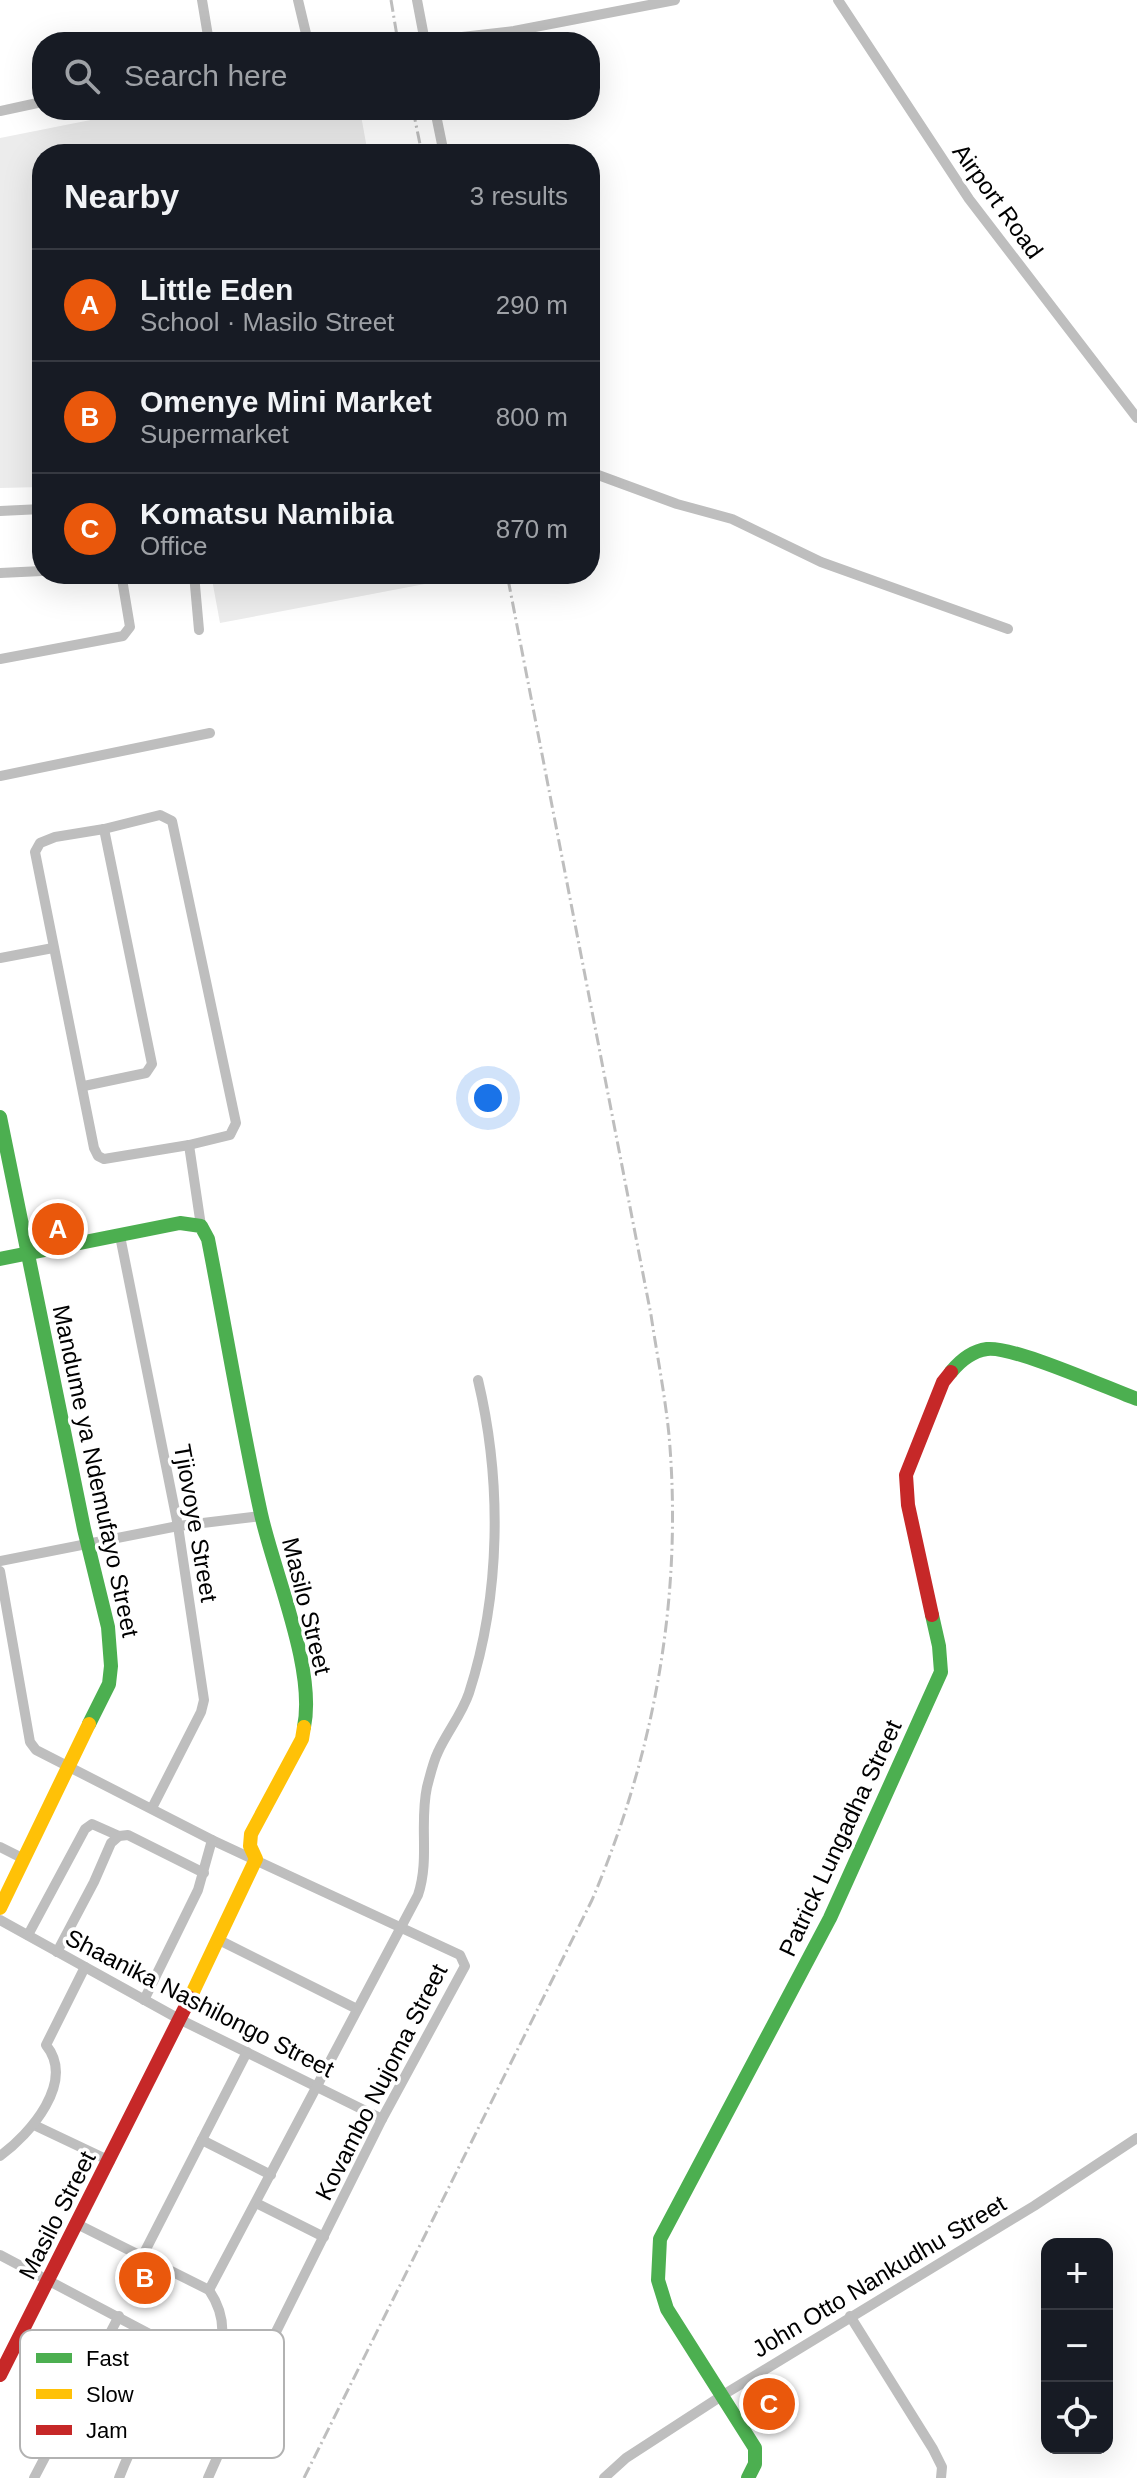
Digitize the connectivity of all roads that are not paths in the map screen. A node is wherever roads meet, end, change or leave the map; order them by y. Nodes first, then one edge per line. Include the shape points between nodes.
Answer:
1 (202, 0) edge
2 (298, 0) edge
3 (417, 0) edge
4 (675, 0) edge
5 (838, 0) edge
6 (207, 32) edge
7 (306, 32) edge
8 (422, 32) edge
9 (506, 32) edge
10 (32, 103) edge
11 (1, 107) edge
12 (437, 120) edge
13 (442, 144) edge
14 (1137, 418) edge
15 (600, 476) edge
16 (32, 509) edge
17 (0, 511) edge
18 (32, 571) edge
19 (0, 573) edge
20 (123, 584) edge
21 (195, 584) edge
22 (1008, 629) dead end
23 (199, 630) dead end
24 (0, 659) edge
25 (210, 733) dead end
26 (0, 776) edge
27 (104, 829) junction
28 (53, 948) junction
29 (0, 958) edge
30 (84, 1086) junction
31 (0, 1117) edge
32 (189, 1145) junction
33 (201, 1226) junction
34 (120, 1236) junction
35 (28, 1253) junction
36 (0, 1259) edge
37 (478, 1380) dead end
38 (1137, 1399) edge
39 (261, 1516) junction
40 (178, 1526) junction
41 (87, 1544) junction
42 (0, 1561) edge
43 (0, 1571) edge
44 (68, 1766) junction
45 (152, 1808) junction
46 (119, 1836) junction
47 (212, 1840) junction
48 (0, 1847) edge
49 (24, 1859) junction
50 (256, 1859) junction
51 (204, 1873) junction
52 (0, 1908) edge
53 (0, 1920) edge
54 (399, 1929) junction
55 (28, 1935) junction
56 (219, 1940) junction
57 (57, 1952) junction
58 (85, 1967) junction
59 (144, 2000) junction
60 (357, 2009) junction
61 (179, 2019) junction
62 (247, 2052) junction
63 (316, 2086) junction
64 (382, 2119) junction
65 (34, 2125) junction
66 (1137, 2138) edge
67 (202, 2140) junction
68 (0, 2156) edge
69 (110, 2161) junction
70 (271, 2175) junction
71 (256, 2203) junction
72 (77, 2224) junction
73 (324, 2237) junction
74 (0, 2255) edge
75 (143, 2255) junction
76 (49, 2280) junction
77 (209, 2290) junction
78 (119, 2316) junction
79 (850, 2316) junction
80 (23, 2330) edge
81 (112, 2330) edge
82 (145, 2330) edge
83 (223, 2330) edge
84 (277, 2330) edge
85 (20, 2336) edge
86 (1, 2373) edge
87 (723, 2395) junction
88 (44, 2458) edge
89 (127, 2458) edge
90 (217, 2458) edge
91 (34, 2478) edge
92 (119, 2478) edge
93 (208, 2478) edge
94 (604, 2478) edge
95 (748, 2478) edge
96 (941, 2478) edge

1 - 6 street
2 - 7 street
3 - 8 street
4 - 9 street
5 - 14 street, Airport Road via 969,199
10 - 11 street
12 - 13 street
15 - 22 street via 732,519 821,562
16 - 17 street
18 - 19 street
20 - 24 street via 130,627 123,636
21 - 23 street
25 - 26 street
27 - 28 street via 55,837 40,843 35,852
27 - 30 street via 152,1064 146,1073
27 - 32 street via 160,815 172,821 236,1123 230,1135
28 - 29 street
28 - 30 street
30 - 32 street via 98,1156
31 - 35 street, Mandume ya Ndemufayo Street
32 - 33 street
33 - 34 street via 180,1223
33 - 39 street, Masilo Street via 208,1239
34 - 35 street
34 - 40 street, Tjiovoye Street
35 - 36 street
35 - 41 street, Mandume ya Ndemufayo Street
37 - 54 street via 495,1526 491,1585 468,1698 436,1754 427,1787 424,1877
38 - 87 street, Patrick Lungadha Street via 1012,1352 987,1349 961,1359 943,1382 906,1475 941,1672 830,1918 660,2239 658,2280 667,2309
39 - 40 street
39 - 50 street, Masilo Street via 305,1677 307,1714 302,1739 251,1834
40 - 41 street
40 - 45 street, Tjiovoye Street via 204,1700
41 - 42 street
41 - 44 street, Mandume ya Ndemufayo Street via 112,1666 109,1684
43 - 44 street, Kovambo Nujoma Street via 30,1742
44 - 45 street, Kovambo Nujoma Street
44 - 49 street, Mandume ya Ndemufayo Street
45 - 47 street, Kovambo Nujoma Street
46 - 51 street via 128,1835
46 - 55 street via 92,1824 85,1829
46 - 57 street
47 - 50 street, Kovambo Nujoma Street
47 - 51 street
48 - 49 street
49 - 52 street, Mandume ya Ndemufayo Street
50 - 54 street, Kovambo Nujoma Street
50 - 56 street, Masilo Street
51 - 59 street
53 - 55 street, Shaanika Nashilongo Street
54 - 60 street
54 - 64 street, Kovambo Nujoma Street via 460,1955 465,1966
55 - 57 street, Shaanika Nashilongo Street
56 - 60 street
56 - 61 street, Masilo Street
57 - 58 street, Shaanika Nashilongo Street
58 - 59 street, Shaanika Nashilongo Street
58 - 65 street via 46,2045 57,2069
59 - 61 street, Shaanika Nashilongo Street
60 - 63 street
61 - 62 street, Shaanika Nashilongo Street
61 - 69 street, Masilo Street
62 - 63 street, Shaanika Nashilongo Street
62 - 67 street
63 - 64 street, Shaanika Nashilongo Street
63 - 70 street
64 - 73 street, Kovambo Nujoma Street
65 - 68 street
65 - 69 street
66 - 79 street, John Otto Nankudhu Street
67 - 70 street
67 - 75 street
69 - 72 street, Masilo Street
70 - 71 street
71 - 73 street
71 - 77 street
72 - 75 street
72 - 76 street, Masilo Street
73 - 84 street, Kovambo Nujoma Street
74 - 76 street
75 - 77 street
76 - 78 street
76 - 80 street, Masilo Street
77 - 83 street via 219,2304
78 - 81 street
78 - 82 street
79 - 87 street, John Otto Nankudhu Street
79 - 96 street via 933,2449
85 - 86 street, Masilo Street
87 - 94 street, John Otto Nankudhu Street
87 - 95 street, Patrick Lungadha Street via 755,2448 755,2470
88 - 91 street
89 - 92 street
90 - 93 street

